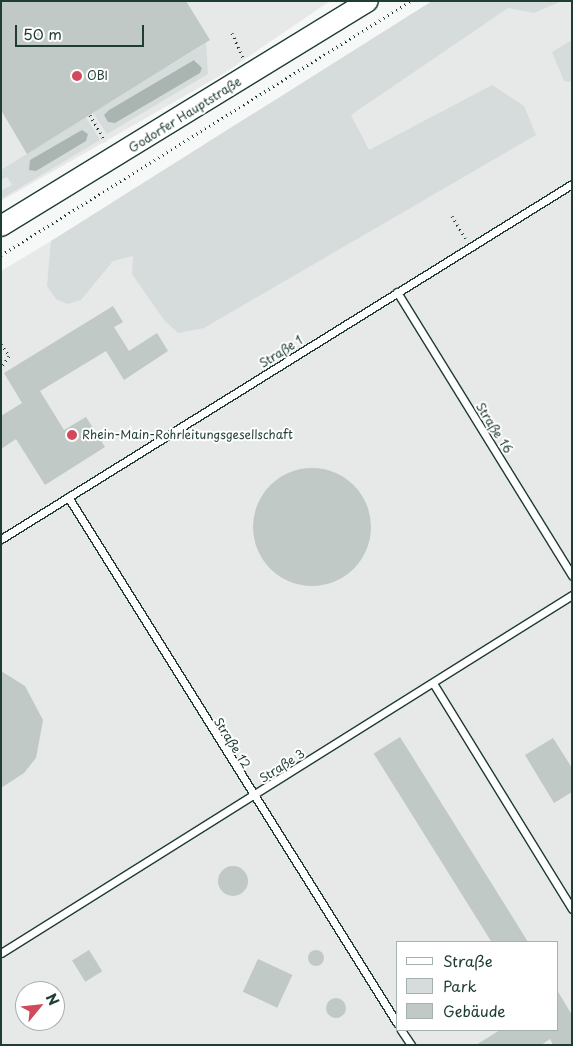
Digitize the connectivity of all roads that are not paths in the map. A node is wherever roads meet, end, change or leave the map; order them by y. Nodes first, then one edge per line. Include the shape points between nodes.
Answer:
1 (368, 1) edge
2 (572, 184) edge
3 (1, 226) edge
4 (397, 292) junction
5 (68, 497) junction
6 (1, 539) edge
7 (572, 574) edge
8 (572, 595) edge
9 (433, 683) junction
10 (253, 798) junction
11 (572, 908) edge
12 (1, 953) edge
13 (396, 1021) edge
14 (402, 1031) edge
15 (411, 1045) edge

1 - 3 main road, Godorfer Hauptstraße
2 - 4 lane, Straße 1
4 - 5 lane, Straße 1
4 - 7 lane, Straße 16
5 - 6 lane, Straße 1
5 - 10 lane, Straße 12
8 - 9 lane, Straße 3
9 - 10 lane, Straße 3
9 - 11 lane
10 - 12 lane, Straße 3
10 - 13 lane, Straße 12
14 - 15 lane

